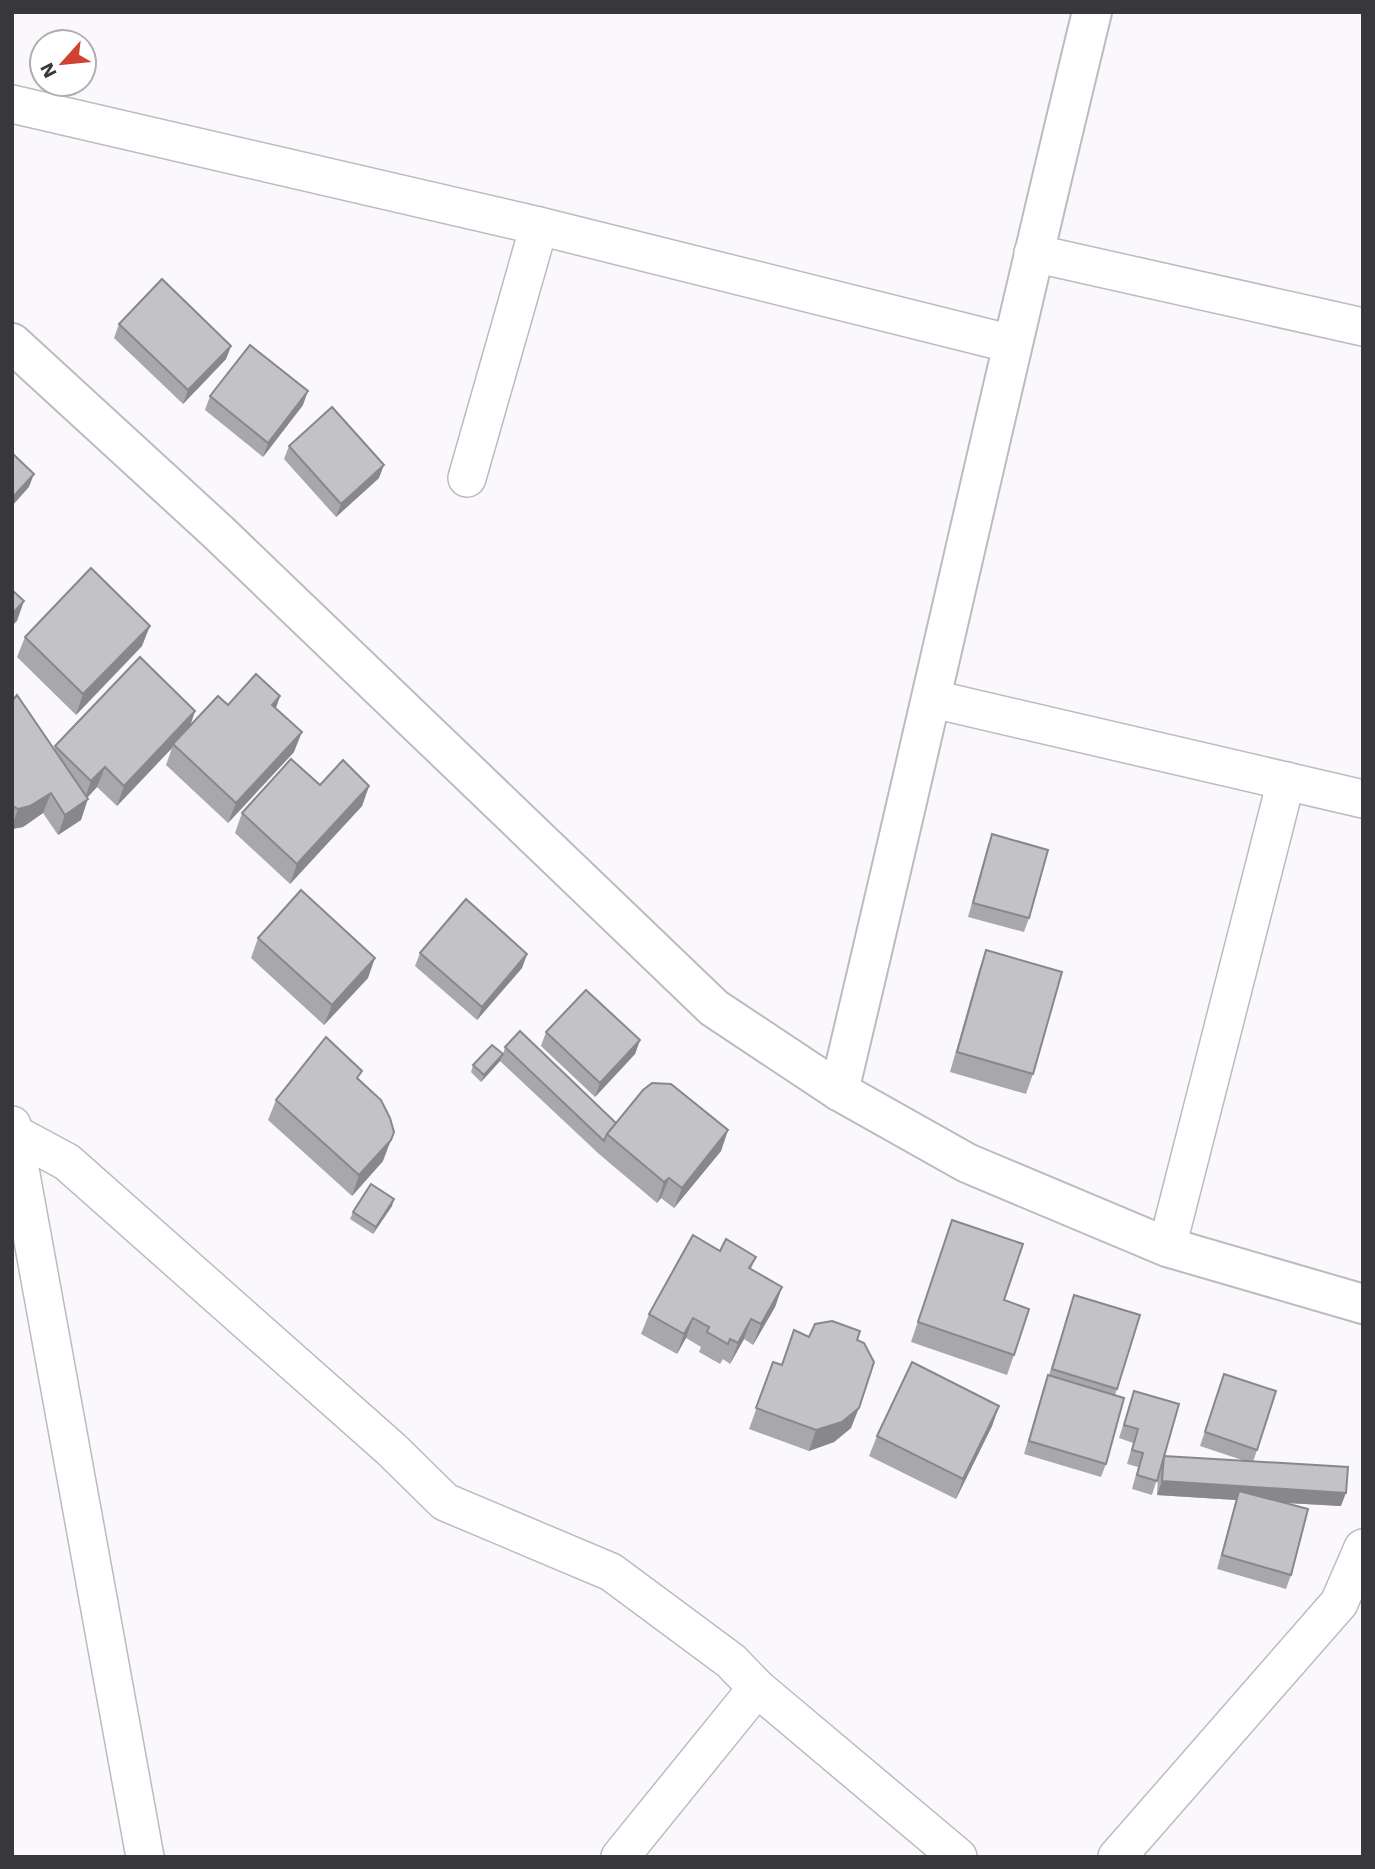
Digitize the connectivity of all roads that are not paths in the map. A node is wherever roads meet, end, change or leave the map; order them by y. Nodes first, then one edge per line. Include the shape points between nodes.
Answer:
1 (1092, 12) edge
2 (12, 104) edge
3 (539, 226) junction
4 (1033, 253) junction
5 (1363, 327) edge
6 (12, 343) edge
7 (1012, 344) junction
8 (467, 478) dead end
9 (933, 699) junction
10 (1286, 781) junction
11 (1363, 799) edge
12 (839, 1091) junction
13 (14, 1129) edge
14 (1167, 1247) junction
15 (1363, 1304) edge
16 (1363, 1548) edge
17 (757, 1688) junction
18 (145, 1857) edge
19 (620, 1857) edge
20 (958, 1857) edge
21 (1117, 1857) edge

1 - 4 street
2 - 3 street
3 - 7 street
3 - 8 street
4 - 5 street
4 - 7 street
6 - 12 street via 218,532 714,1008
7 - 9 street
9 - 10 street
9 - 12 street
10 - 11 street
10 - 14 street
12 - 14 street via 967,1163
13 - 17 street via 67,1162 445,1502 611,1572 731,1661
13 - 18 street
14 - 15 street
16 - 21 street via 1339,1603
17 - 19 street
17 - 20 street

